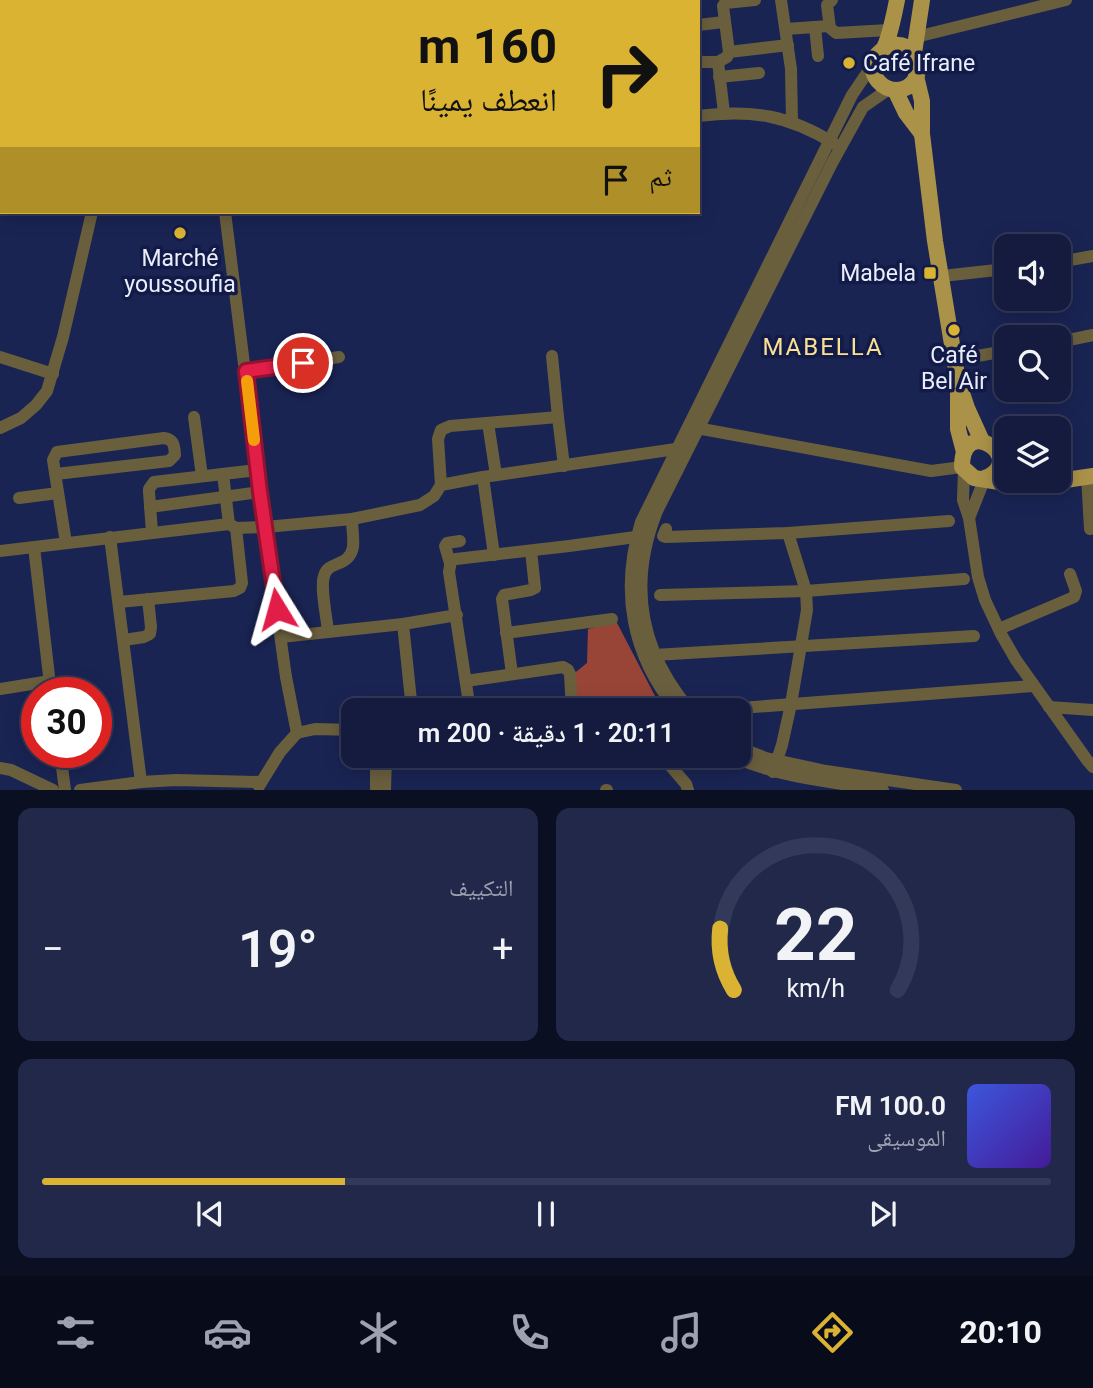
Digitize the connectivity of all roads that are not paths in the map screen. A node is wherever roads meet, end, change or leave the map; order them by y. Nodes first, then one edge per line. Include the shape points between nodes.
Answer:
1 (755, 0) edge
2 (781, 0) edge
3 (832, 0) edge
4 (897, 0) edge
5 (922, 0) edge
6 (1066, 0) edge
7 (724, 22) junction
8 (700, 25) edge
9 (829, 26) junction
10 (815, 27) junction
11 (786, 29) junction
12 (889, 30) junction
13 (788, 44) junction
14 (915, 45) junction
15 (884, 48) junction
16 (729, 52) junction
17 (818, 56) dead end
18 (700, 61) edge
19 (718, 62) junction
20 (873, 64) junction
21 (759, 73) dead end
22 (916, 76) junction
23 (719, 77) junction
24 (892, 89) junction
25 (724, 113) junction
26 (700, 116) edge
27 (792, 122) junction
28 (922, 134) junction
29 (835, 144) junction
30 (92, 214) edge
31 (225, 214) edge
32 (1093, 256) edge
33 (1071, 260) edge
34 (994, 270) edge
35 (942, 276) junction
36 (1093, 335) edge
37 (1071, 340) edge
38 (994, 353) edge
39 (552, 356) dead end
40 (0, 357) edge
41 (340, 358) dead end
42 (954, 360) junction
43 (246, 371) junction
44 (53, 374) junction
45 (958, 381) junction
46 (194, 417) dead end
47 (558, 417) junction
48 (488, 423) junction
49 (0, 428) edge
50 (693, 428) junction
51 (982, 441) junction
52 (994, 447) edge
53 (676, 449) junction
54 (963, 462) junction
55 (564, 466) junction
56 (257, 470) junction
57 (994, 472) edge
58 (56, 474) junction
59 (223, 474) junction
60 (202, 476) junction
61 (489, 476) junction
62 (1087, 476) edge
63 (985, 478) junction
64 (994, 480) edge
65 (441, 485) junction
66 (260, 492) junction
67 (58, 493) junction
68 (226, 497) junction
69 (19, 498) dead end
70 (150, 507) junction
71 (969, 518) junction
72 (352, 519) junction
73 (949, 521) dead end
74 (232, 526) junction
75 (266, 527) junction
76 (666, 529) dead end
77 (1090, 529) dead end
78 (152, 532) junction
79 (788, 533) junction
80 (642, 536) junction
81 (110, 537) junction
82 (460, 541) dead end
83 (66, 543) junction
84 (34, 547) junction
85 (0, 551) edge
86 (531, 551) junction
87 (494, 555) junction
88 (450, 563) junction
89 (1070, 573) dead end
90 (964, 579) dead end
91 (806, 591) junction
92 (660, 595) dead end
93 (148, 599) junction
94 (119, 602) junction
95 (457, 615) junction
96 (612, 619) dead end
97 (403, 624) junction
98 (999, 629) junction
99 (328, 632) junction
100 (506, 633) junction
101 (974, 636) dead end
102 (281, 637) junction
103 (124, 640) junction
104 (801, 645) junction
105 (654, 654) junction
106 (512, 674) junction
107 (49, 677) edge
108 (466, 681) junction
109 (1033, 686) junction
110 (21, 688) edge
111 (0, 689) edge
112 (411, 698) edge
113 (468, 698) edge
114 (571, 698) edge
115 (667, 698) edge
116 (681, 698) edge
117 (791, 704) junction
118 (751, 707) edge
119 (1049, 707) junction
120 (1093, 710) edge
121 (341, 730) edge
122 (297, 733) junction
123 (751, 752) edge
124 (751, 760) edge
125 (1090, 763) edge
126 (775, 766) junction
127 (0, 768) edge
128 (62, 768) edge
129 (376, 768) edge
130 (386, 768) edge
131 (672, 768) edge
132 (16, 773) junction
133 (1093, 775) edge
134 (825, 780) edge
135 (141, 782) junction
136 (216, 785) edge
137 (259, 786) edge
138 (924, 787) edge
139 (17, 789) edge
140 (53, 789) edge
141 (65, 789) edge
142 (80, 789) edge
143 (376, 789) edge
144 (385, 789) edge
145 (688, 789) edge
146 (883, 789) edge
147 (956, 789) edge

1 - 7 street via 725,2
2 - 11 street
3 - 9 street via 827,5
4 - 12 main road
5 - 14 main road
6 - 14 street
7 - 8 street
7 - 16 street
9 - 10 street
9 - 12 street via 839,34
10 - 11 street
10 - 17 street
11 - 13 street
12 - 15 main road
13 - 16 street
13 - 27 street
14 - 15 main road
14 - 22 main road
15 - 20 main road
16 - 19 street
18 - 19 street
19 - 23 street
20 - 24 main road via 878,82
20 - 29 street via 852,95
21 - 23 street
22 - 24 main road via 908,86
22 - 28 main road
23 - 25 street
24 - 28 main road
24 - 29 street via 863,107
25 - 26 street
25 - 27 street
27 - 29 street
28 - 35 main road
29 - 50 street
30 - 44 street
31 - 43 street
32 - 33 street
34 - 35 street
35 - 42 main road
36 - 37 street
38 - 42 street
39 - 47 street
40 - 44 street
41 - 43 street
42 - 45 main road
43 - 56 street
44 - 49 street via 36,405
45 - 51 main road
45 - 54 main road via 957,422
46 - 60 street
47 - 48 street
47 - 55 street
48 - 61 street
48 - 65 street via 441,430
50 - 53 street
50 - 54 street via 931,471
50 - 80 street
51 - 52 main road
51 - 54 main road via 971,444
53 - 55 street
53 - 80 street via 646,507
54 - 63 main road via 974,478
54 - 71 street via 963,500
55 - 61 street
56 - 59 street
56 - 66 street
57 - 63 main road
58 - 58 street via 169,461 174,455 173,443 164,438 61,450 54,457
58 - 67 street
59 - 60 street
59 - 68 street
60 - 70 street via 154,482 149,489
61 - 65 street
61 - 87 street
62 - 77 street
63 - 64 main road
63 - 71 street
65 - 72 street via 420,505
66 - 68 street
66 - 75 street
67 - 69 street
67 - 83 street
68 - 70 street
68 - 74 street
70 - 78 street
71 - 98 street via 981,586
72 - 75 street
72 - 99 street via 349,556 331,566 323,579
73 - 79 street
74 - 75 street
74 - 78 street
74 - 93 street via 240,588
75 - 102 street
76 - 79 street via 666,537
78 - 81 street
79 - 91 street
80 - 86 street
80 - 105 street via 641,587
80 - 115 street via 631,562 632,616 649,670
81 - 83 street
81 - 94 street
82 - 88 street via 445,546
83 - 84 street
84 - 85 street
84 - 107 street
86 - 87 street
86 - 100 street via 535,587 502,597
87 - 88 street
88 - 95 street
89 - 98 street via 1074,597
90 - 91 street
91 - 92 street
91 - 104 street
93 - 94 street
93 - 103 street via 150,634
94 - 103 street
95 - 97 street
95 - 108 street
96 - 100 street
97 - 99 street
97 - 112 street
98 - 109 street
99 - 102 street
100 - 106 street
101 - 104 street
102 - 122 street
103 - 135 street
104 - 105 street
104 - 117 street
105 - 116 street
106 - 108 street
106 - 114 street via 563,667 568,670
108 - 113 street
109 - 117 street
109 - 119 street
110 - 111 street
117 - 118 street
117 - 126 street
119 - 120 street
119 - 125 street
121 - 122 street
122 - 137 street
123 - 126 street
124 - 126 street
125 - 133 street
126 - 134 street
127 - 132 street
128 - 141 street
129 - 143 street
130 - 144 street
131 - 145 street
132 - 139 street
132 - 140 street
134 - 138 street
134 - 146 street
135 - 136 street
135 - 142 street
136 - 137 street
138 - 147 street

